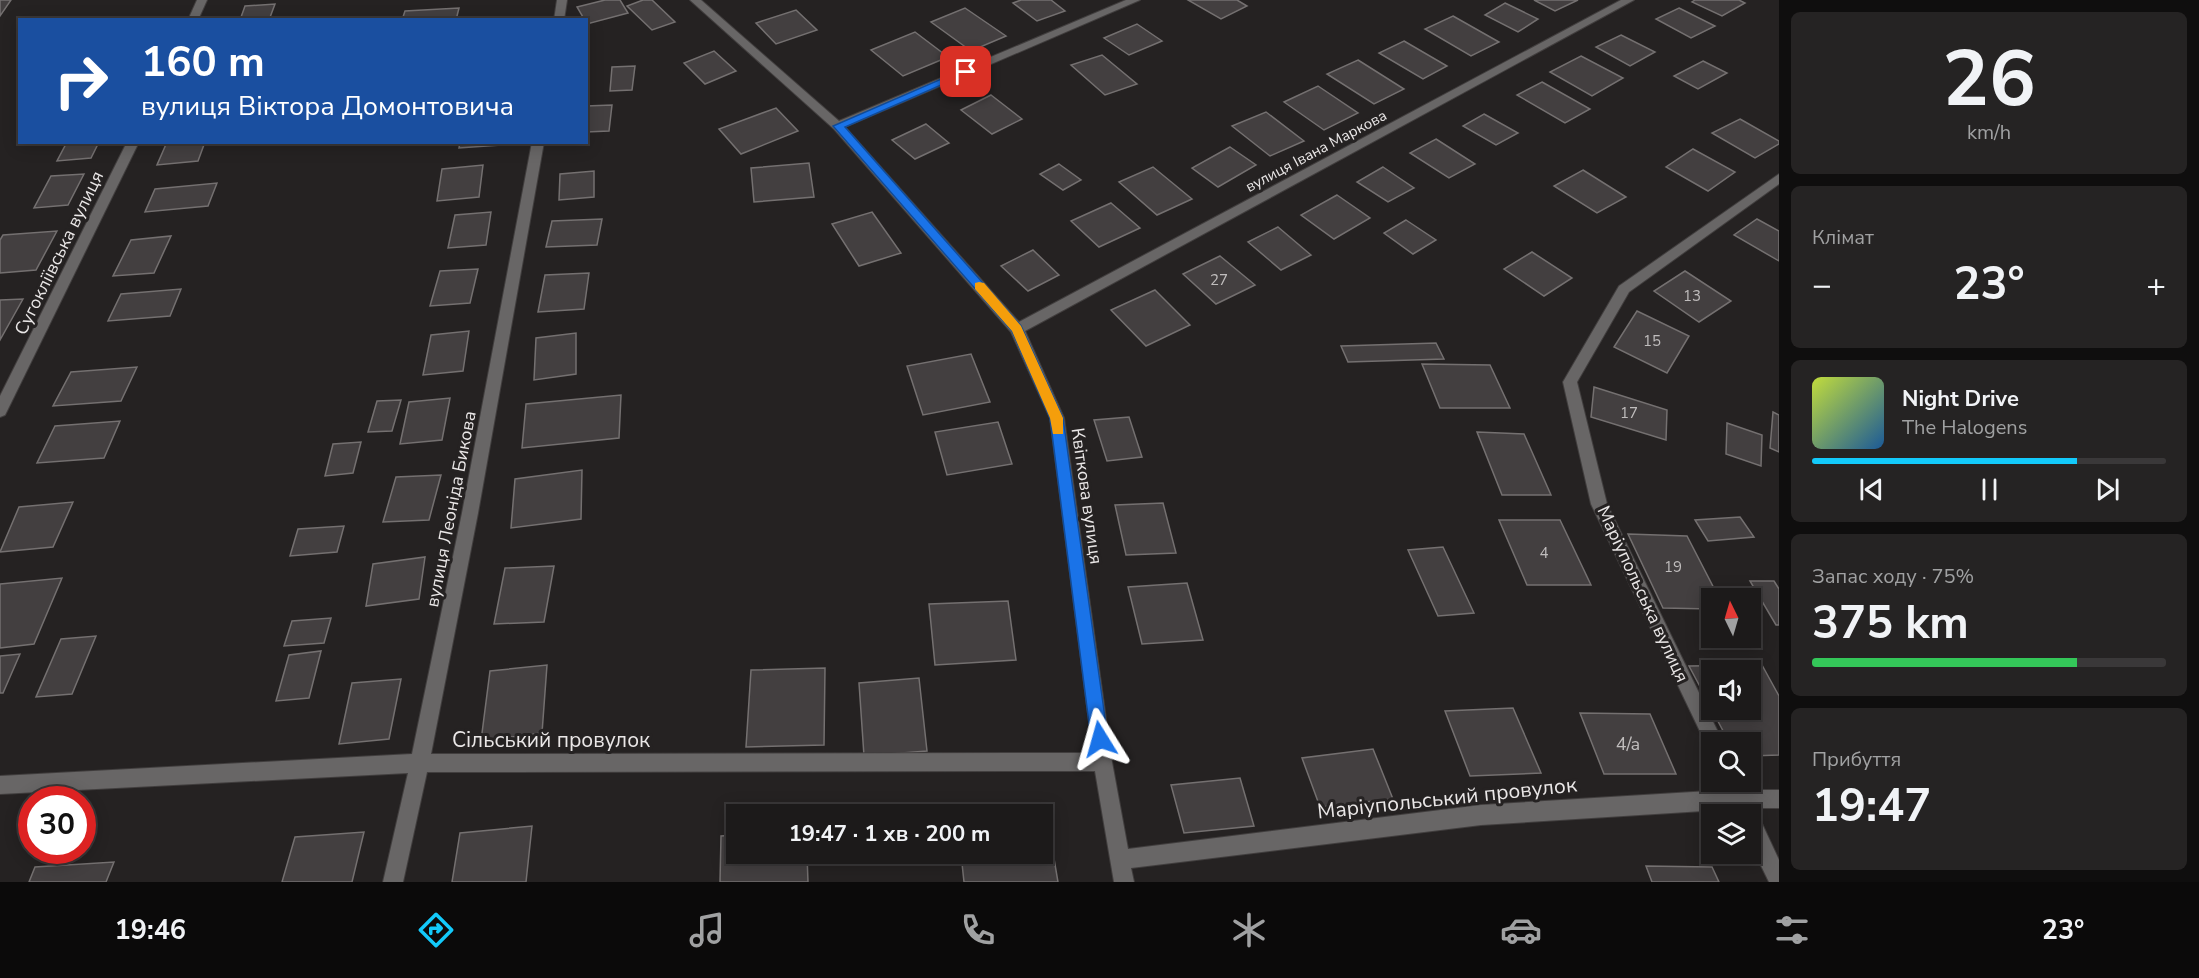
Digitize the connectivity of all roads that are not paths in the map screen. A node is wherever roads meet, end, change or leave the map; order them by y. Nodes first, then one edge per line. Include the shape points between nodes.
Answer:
1 (202, 0) edge
2 (562, 0) edge
3 (695, 0) edge
4 (1135, 0) edge
5 (1629, 0) edge
6 (194, 18) edge
7 (559, 18) edge
8 (838, 126) junction
9 (132, 144) edge
10 (538, 144) edge
11 (1779, 178) edge
12 (1017, 329) junction
13 (0, 411) edge
14 (1709, 732) edge
15 (1102, 762) junction
16 (420, 763) junction
17 (0, 785) edge
18 (1740, 798) edge
19 (1779, 799) edge
20 (1761, 844) edge
21 (1121, 860) junction
22 (393, 882) edge
23 (1124, 882) edge
24 (1779, 882) edge

1 - 6 street
2 - 7 street
3 - 8 street, Квіткова вулиця
4 - 8 street
5 - 12 street, вулиця Івана Маркова
8 - 12 street, Квіткова вулиця
9 - 13 street, Сугокліївська вулиця
10 - 16 street, вулиця Леоніда Бикова via 487,436
11 - 14 street, Маріупольська вулиця via 1624,289 1570,382 1599,504
12 - 15 street, Квіткова вулиця via 1056,418
15 - 16 street, Сільський провулок
15 - 21 street, Квіткова вулиця
16 - 17 street, Сільський провулок
16 - 22 street, вулиця Леоніда Бикова
18 - 19 street, Маріупольський провулок
18 - 21 street, Маріупольський провулок via 1481,815
20 - 24 street
21 - 23 street, Квіткова вулиця

